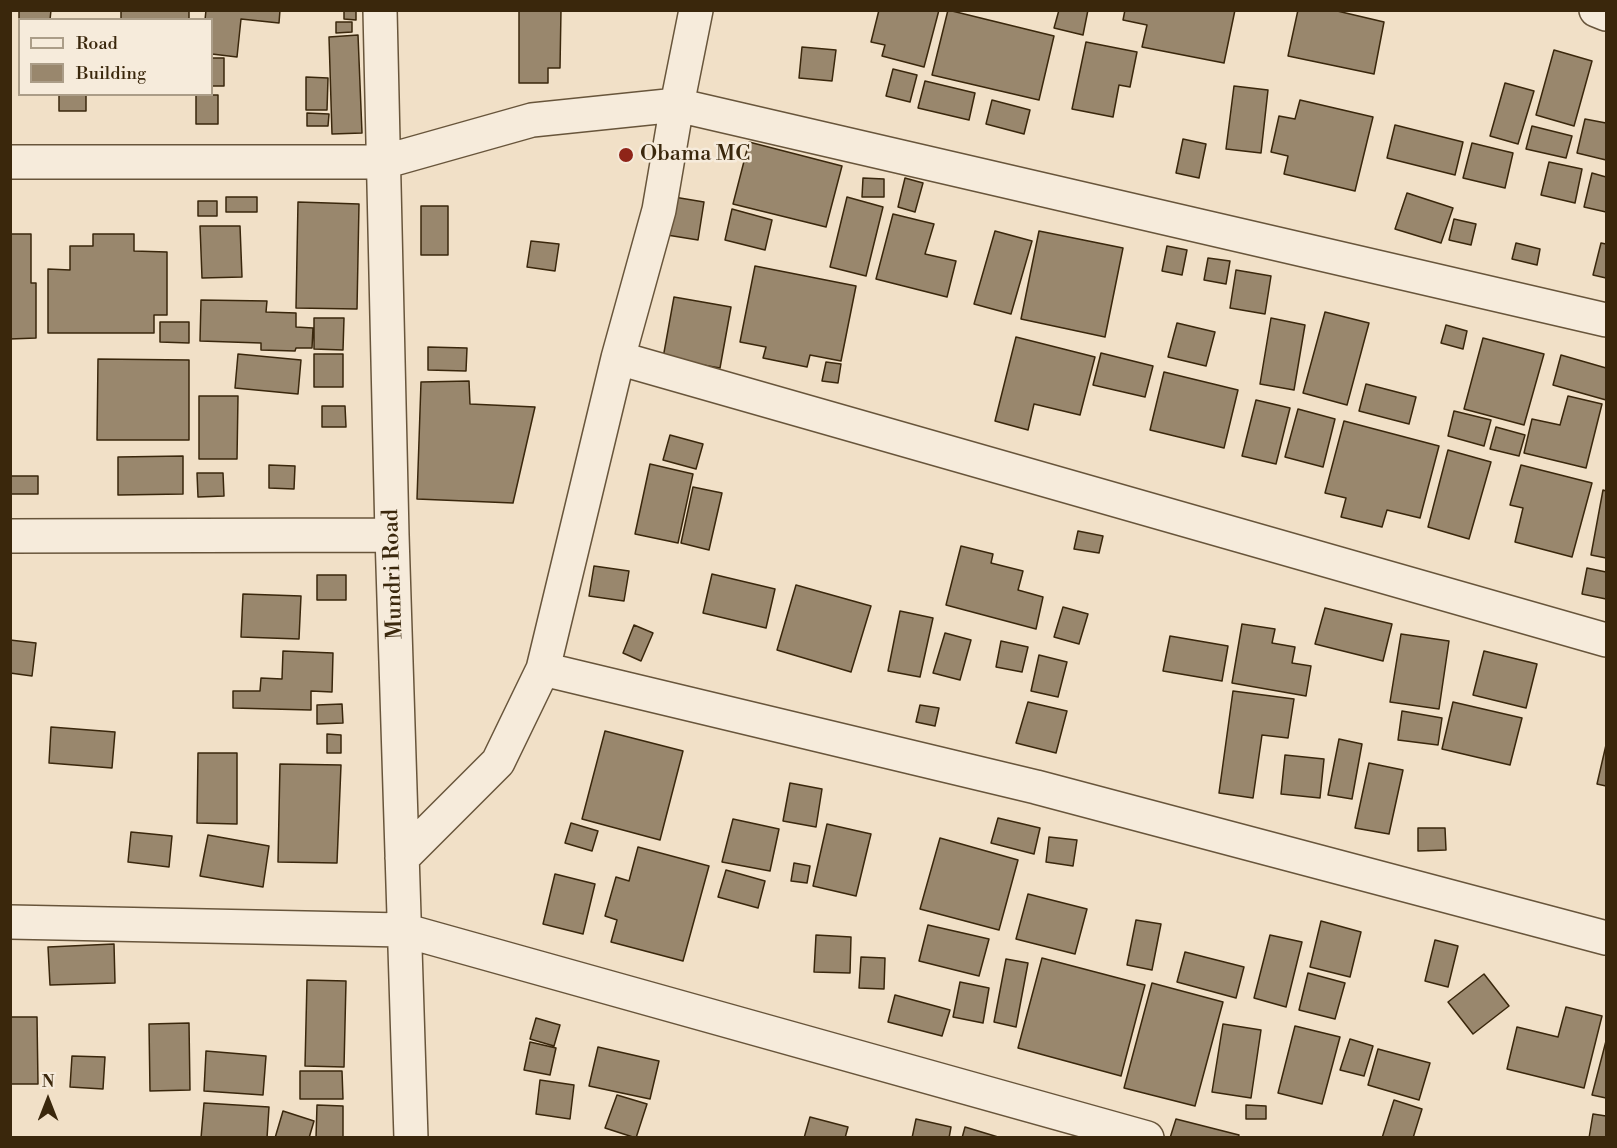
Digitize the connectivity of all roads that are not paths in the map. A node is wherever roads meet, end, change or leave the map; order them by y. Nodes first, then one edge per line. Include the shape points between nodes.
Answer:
1 (380, 10) edge
2 (696, 10) edge
3 (1596, 10) edge
4 (1606, 14) edge
5 (677, 105) junction
6 (10, 162) edge
7 (383, 162) junction
8 (1606, 320) edge
9 (618, 358) junction
10 (392, 535) junction
11 (10, 536) edge
12 (1606, 640) edge
13 (543, 669) junction
14 (402, 858) junction
15 (10, 922) edge
16 (403, 930) junction
17 (1606, 938) edge
18 (411, 1137) edge
19 (1147, 1137) edge

1 - 7 street, Mundri Road
2 - 5 street
3 - 4 street
5 - 7 street via 532,120
5 - 8 street
5 - 9 street via 659,210
6 - 7 street
7 - 10 street, Mundri Road
9 - 12 street
9 - 13 street
10 - 11 street
10 - 14 street, Mundri Road
13 - 14 street via 498,762
13 - 17 street via 1036,787
14 - 16 street, Mundri Road
15 - 16 street
16 - 18 street, Mundri Road
16 - 19 street

